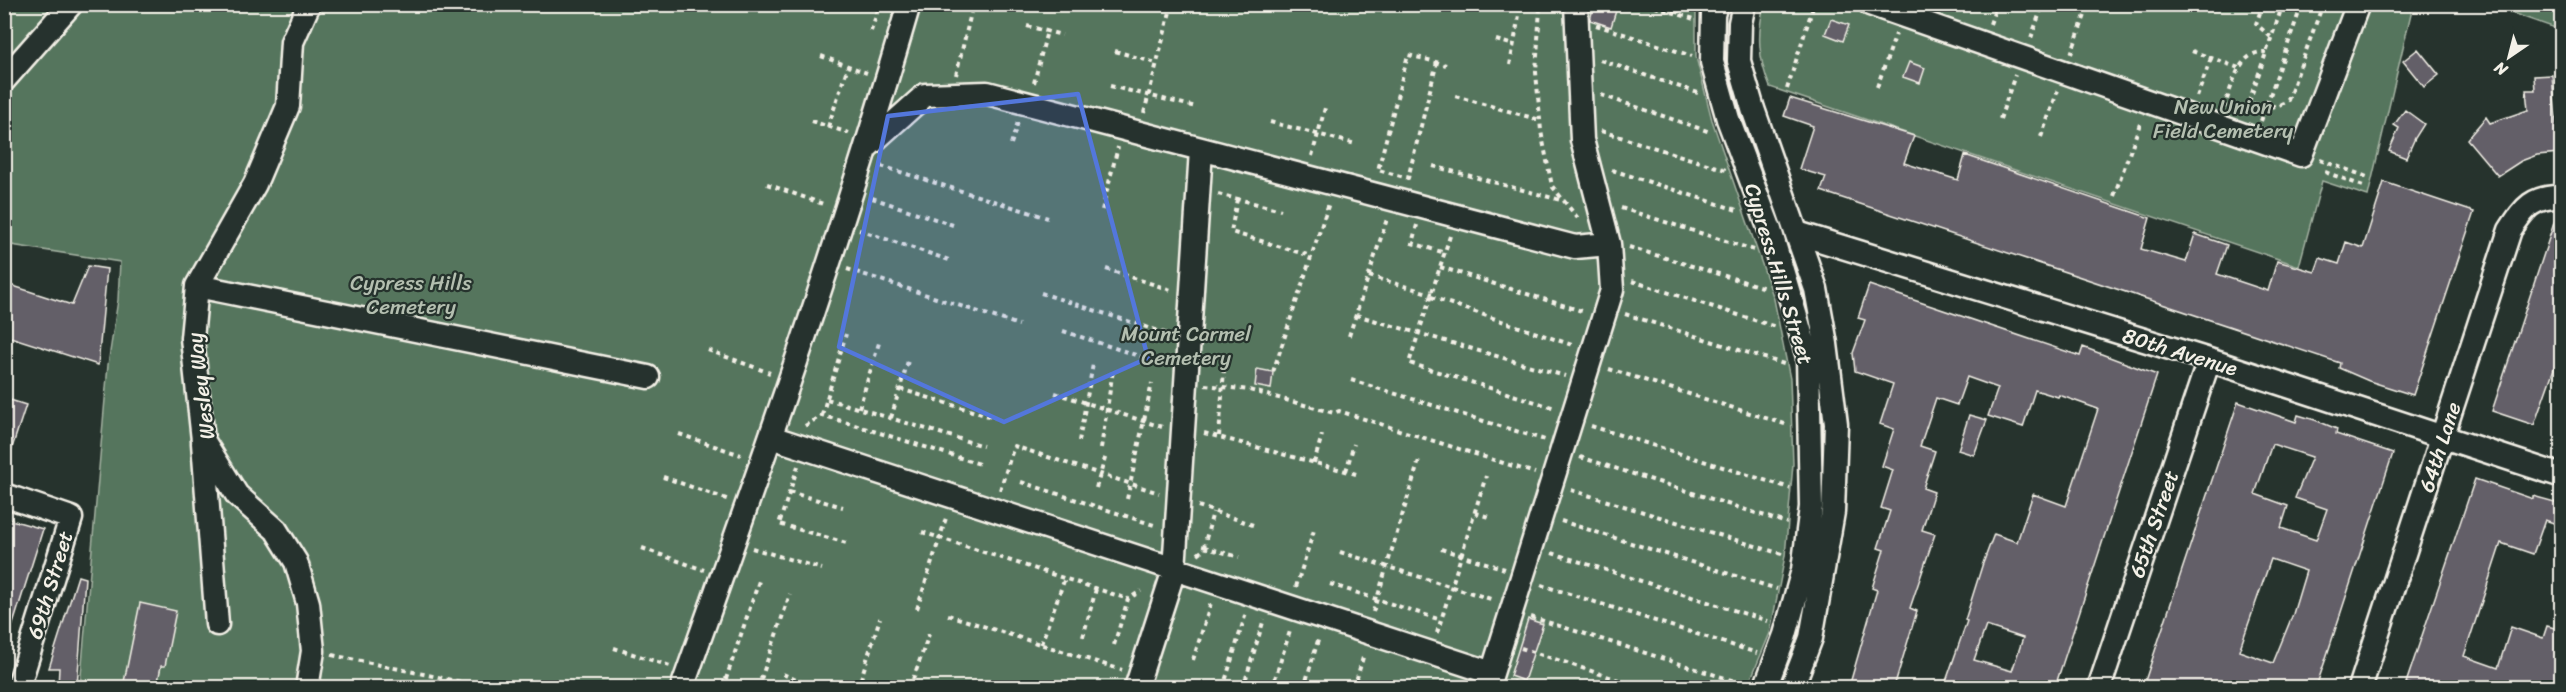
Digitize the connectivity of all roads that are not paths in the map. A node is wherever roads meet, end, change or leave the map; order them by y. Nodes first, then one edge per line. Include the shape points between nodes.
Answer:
1 (71, 4) edge
2 (309, 4) edge
3 (909, 4) edge
4 (1716, 4) edge
5 (1744, 4) edge
6 (1870, 4) edge
7 (2358, 4) edge
8 (1576, 11) edge
9 (889, 74) junction
10 (4, 80) edge
11 (925, 95) junction
12 (867, 149) junction
13 (1201, 150) junction
14 (2562, 197) edge
15 (1797, 233) junction
16 (1605, 243) junction
17 (197, 286) junction
18 (2209, 360) junction
19 (648, 377) dead end
20 (2443, 437) junction
21 (776, 439) junction
22 (203, 440) junction
23 (2562, 476) edge
24 (4, 495) edge
25 (1181, 572) junction
26 (216, 624) dead end
27 (685, 680) edge
28 (1490, 680) edge
29 (1138, 681) edge
30 (1756, 686) edge
31 (18, 687) edge
32 (307, 687) edge
33 (1791, 687) edge
34 (2099, 687) edge
35 (2360, 687) edge

1 - 10 street
2 - 17 street, Wesley Way via 292,42 288,106 255,184
3 - 9 street
4 - 30 street, Cypress Hills Street via 1713,62 1728,119 1770,230 1808,357 1811,507 1803,570 1785,635
5 - 15 street, Cypress Hills Street via 1739,61
6 - 7 street via 2301,155
8 - 16 street via 1581,140
9 - 11 street via 907,90
9 - 12 street
11 - 12 street
11 - 13 street via 987,93
12 - 21 street via 790,381
13 - 16 street via 1575,246
13 - 25 street via 1186,377 1194,433 1179,500
14 - 20 street, 64th Lane via 2544,196 2524,208 2510,230
15 - 18 street, 80th Avenue
15 - 33 street, Cypress Hills Street via 1816,289 1836,424 1833,512 1811,638
16 - 28 street via 1612,290
17 - 19 street
17 - 22 street, Wesley Way via 192,339
18 - 20 street, 80th Avenue
18 - 34 street, 65th Street
20 - 23 street, 80th Avenue
20 - 35 street, 64th Lane
21 - 25 street
21 - 27 street via 762,462
22 - 26 street
22 - 32 street, Wesley Way via 237,495 276,530 296,562 308,603 313,651
24 - 31 street, 69th Street via 72,518
25 - 28 street via 1325,619 1371,625
25 - 29 street

